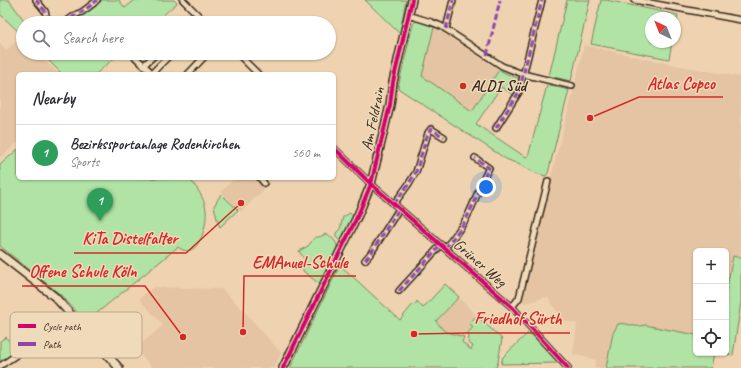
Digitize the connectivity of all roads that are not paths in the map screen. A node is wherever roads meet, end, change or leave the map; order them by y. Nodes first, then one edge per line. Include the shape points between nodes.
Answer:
1 (36, 0) edge
2 (183, 0) edge
3 (412, 0) edge
4 (453, 0) edge
5 (542, 0) edge
6 (634, 0) edge
7 (94, 1) edge
8 (408, 15) junction
9 (47, 16) edge
10 (73, 16) edge
11 (199, 16) edge
12 (741, 20) edge
13 (446, 29) junction
14 (139, 60) edge
15 (149, 60) edge
16 (163, 60) edge
17 (201, 60) edge
18 (244, 60) edge
19 (144, 65) junction
20 (152, 72) edge
21 (154, 72) edge
22 (190, 72) edge
23 (256, 72) edge
24 (524, 74) junction
25 (572, 86) dead end
26 (496, 128) dead end
27 (444, 137) dead end
28 (336, 150) edge
29 (475, 158) dead end
30 (262, 180) edge
31 (548, 181) dead end
32 (264, 183) dead end
33 (371, 184) junction
34 (394, 204) junction
35 (399, 209) junction
36 (443, 246) junction
37 (0, 254) edge
38 (365, 260) dead end
39 (400, 291) dead end
40 (512, 308) junction
41 (68, 312) edge
42 (12, 358) edge
43 (110, 358) edge
44 (0, 366) edge
45 (119, 368) edge
46 (283, 368) edge
47 (568, 368) edge

1 - 9 street
2 - 11 street
3 - 8 street, Am Feldrain
4 - 13 street
5 - 24 street
6 - 12 street
7 - 10 street
8 - 13 street
8 - 33 street, Am Feldrain
13 - 24 street via 502,66
14 - 19 street
15 - 19 street
16 - 21 street
17 - 22 street
18 - 23 street
19 - 20 street
24 - 25 street
24 - 26 street via 519,92
27 - 34 street via 431,129 428,133 416,172
28 - 33 street, Grüner Weg
29 - 36 street via 489,168 467,217 453,238
30 - 32 street
31 - 40 street via 519,298
33 - 34 street, Grüner Weg
33 - 46 street, Am Feldrain
34 - 35 street, Grüner Weg
35 - 36 street, Grüner Weg
35 - 38 street
36 - 39 street
36 - 40 street, Grüner Weg
37 - 41 street via 54,296
40 - 47 street, Grüner Weg
42 - 44 street
43 - 45 street

